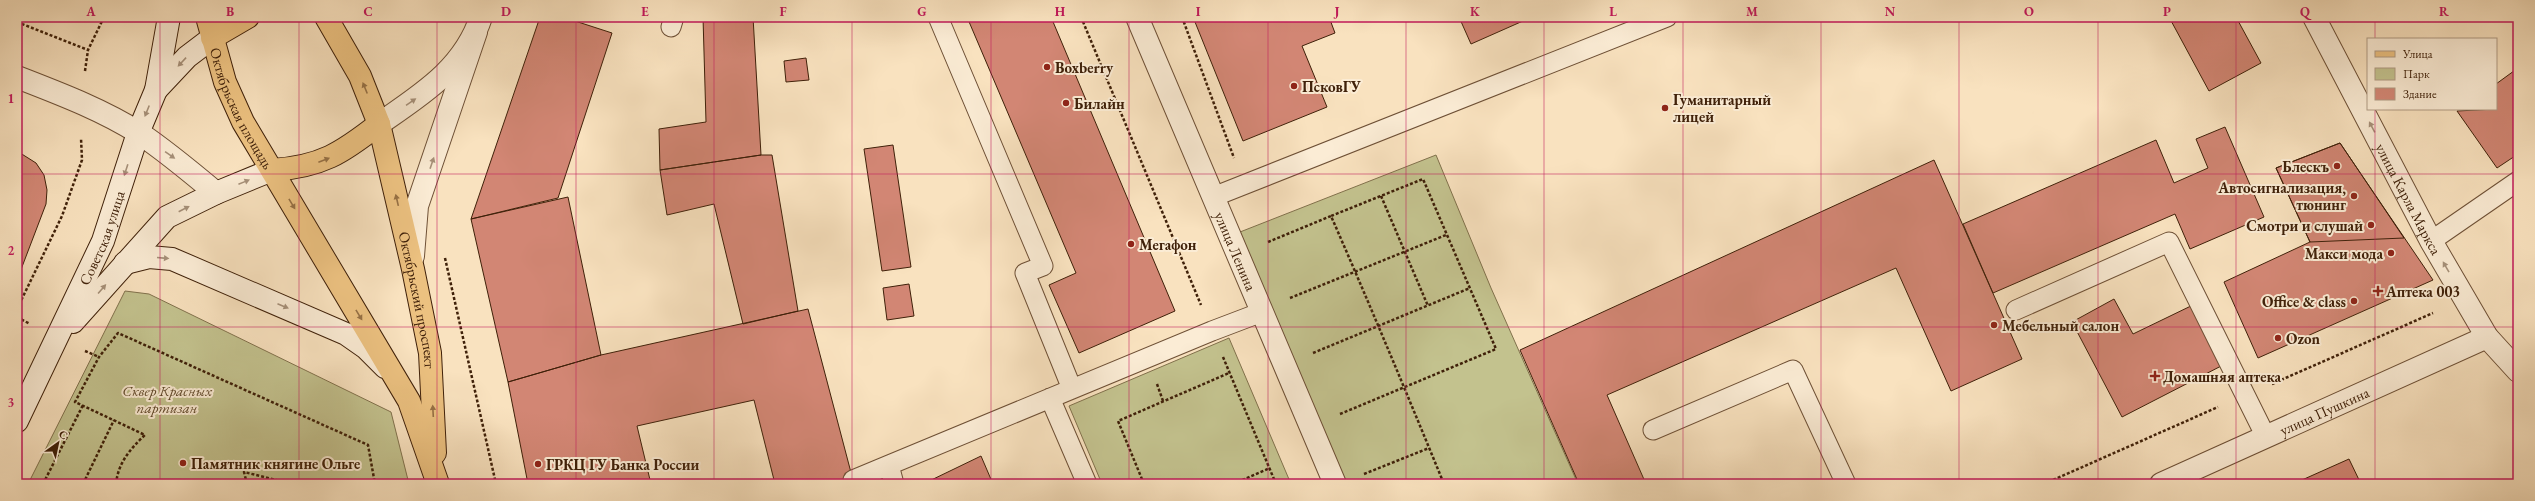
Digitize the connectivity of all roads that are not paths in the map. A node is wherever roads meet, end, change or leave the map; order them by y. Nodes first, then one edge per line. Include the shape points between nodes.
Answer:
1 (169, 17) edge
2 (207, 17) edge
3 (248, 17) edge
4 (326, 17) edge
5 (938, 17) edge
6 (1137, 17) edge
7 (1668, 17) edge
8 (2314, 17) edge
9 (479, 24) edge
10 (212, 38) junction
11 (17, 77) edge
12 (156, 90) junction
13 (379, 124) junction
14 (138, 133) junction
15 (272, 170) junction
16 (2518, 181) edge
17 (216, 193) junction
18 (1213, 197) junction
19 (2431, 241) junction
20 (125, 263) junction
21 (413, 269) junction
22 (2016, 310) dead end
23 (1262, 312) junction
24 (2487, 336) junction
25 (58, 340) junction
26 (2518, 371) edge
27 (399, 382) junction
28 (1072, 389) junction
29 (1050, 398) junction
30 (17, 421) edge
31 (1653, 430) dead end
32 (2266, 437) junction
33 (889, 465) junction
34 (853, 480) dead end
35 (437, 481) edge
36 (894, 484) edge
37 (1086, 484) edge
38 (1335, 484) edge
39 (1846, 484) edge
40 (2161, 484) edge

1 - 12 street, Советская улица
2 - 10 main road
3 - 10 main road, Октябрьская площадь
13 -> 4 main road via 360,76
5 - 28 lane via 1043,266 1025,273
6 - 18 street, улица Ленина
7 - 18 lane
19 -> 8 street, улица Карла Маркса
13 -> 9 street via 432,88 456,62
21 -> 9 street via 417,206
10 -> 12 street, Советская улица via 187,57
10 - 15 main road, Октябрьская площадь via 226,82 244,122
11 - 14 street via 81,102
12 -> 14 street, Советская улица
15 -> 13 main road, Октябрьская площадь via 293,169 323,161 344,151
21 -> 13 main road, Октябрьский проспект
14 -> 17 street via 176,159
14 -> 25 street, Советская улица via 103,241
17 -> 15 street, Советская улица
15 -> 27 main road, Октябрьский проспект
16 - 19 lane
20 -> 17 street, Советская улица via 167,217
18 - 23 street, улица Ленина
24 -> 19 street, улица Карла Маркса
25 -> 20 street, Советская улица
20 -> 27 street via 149,257 172,259 346,334 366,348
35 -> 21 main road, Октябрьский проспект via 430,353
22 - 32 lane via 2169,242
23 - 28 lane via 1212,330
23 - 38 street, улица Ленина
24 - 26 street, улица Карла Маркса
24 - 32 street, улица Пушкина
25 - 30 street, Советская улица
27 - 35 main road, Октябрьский проспект via 409,401
28 - 29 lane
29 - 33 lane
29 - 37 lane
31 - 39 lane via 1793,370
32 - 40 street, улица Пушкина
33 - 34 lane
33 - 36 lane

